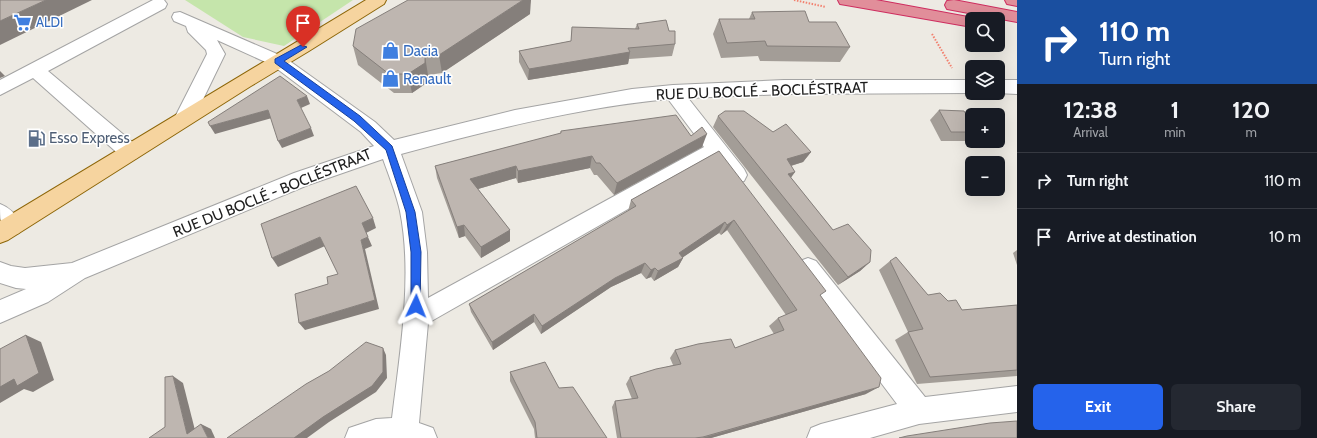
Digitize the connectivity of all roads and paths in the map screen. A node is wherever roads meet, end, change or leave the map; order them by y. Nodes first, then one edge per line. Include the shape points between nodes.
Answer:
1 (378, 0) edge
2 (846, 0) edge
3 (924, 0) edge
4 (1013, 0) edge
5 (1017, 1) edge
6 (156, 2) edge
7 (180, 17) junction
8 (1017, 17) edge
9 (965, 21) edge
10 (1005, 27) edge
11 (929, 29) dead end
12 (1017, 29) edge
13 (278, 61) junction
14 (35, 69) junction
15 (965, 83) edge
16 (1017, 86) edge
17 (965, 87) edge
18 (1005, 87) edge
19 (0, 88) edge
20 (673, 92) junction
21 (185, 117) junction
22 (389, 148) junction
23 (717, 149) junction
24 (130, 152) junction
25 (751, 193) edge
26 (4, 224) edge
27 (794, 249) edge
28 (77, 271) junction
29 (0, 272) edge
30 (0, 312) edge
31 (416, 317) junction
32 (1017, 399) edge
33 (919, 411) junction
34 (410, 436) edge
35 (359, 438) edge
36 (821, 438) edge

1 - 13 main road
2 - 9 highway
3 - 8 highway
4 - 5 highway
6 - 7 street
6 - 14 street
7 - 13 street
7 - 21 street via 207,40 216,54
10 - 12 highway
11 - 15 path
13 - 21 main road
13 - 22 street via 357,118
14 - 19 street
14 - 24 street
16 - 18 street
17 - 20 street, RUE DU BOCLÉ - BOCLÉSTRAAT via 784,87
20 - 22 street, RUE DU BOCLÉ - BOCLÉSTRAAT via 632,96 516,117
20 - 23 street
21 - 24 main road
22 - 28 street, RUE DU BOCLÉ - BOCLÉSTRAAT via 301,179
22 - 31 street via 406,194 414,232 417,274
23 - 25 street
23 - 31 street
24 - 26 main road
27 - 33 street
28 - 29 street, RUE DU BOCLÉ - BOCLÉSTRAAT via 24,278 7,276
28 - 30 street, RUE DU BOCLÉ - BOCLÉSTRAAT via 40,294
31 - 34 street
32 - 33 street
33 - 36 street
34 - 35 street via 380,432

